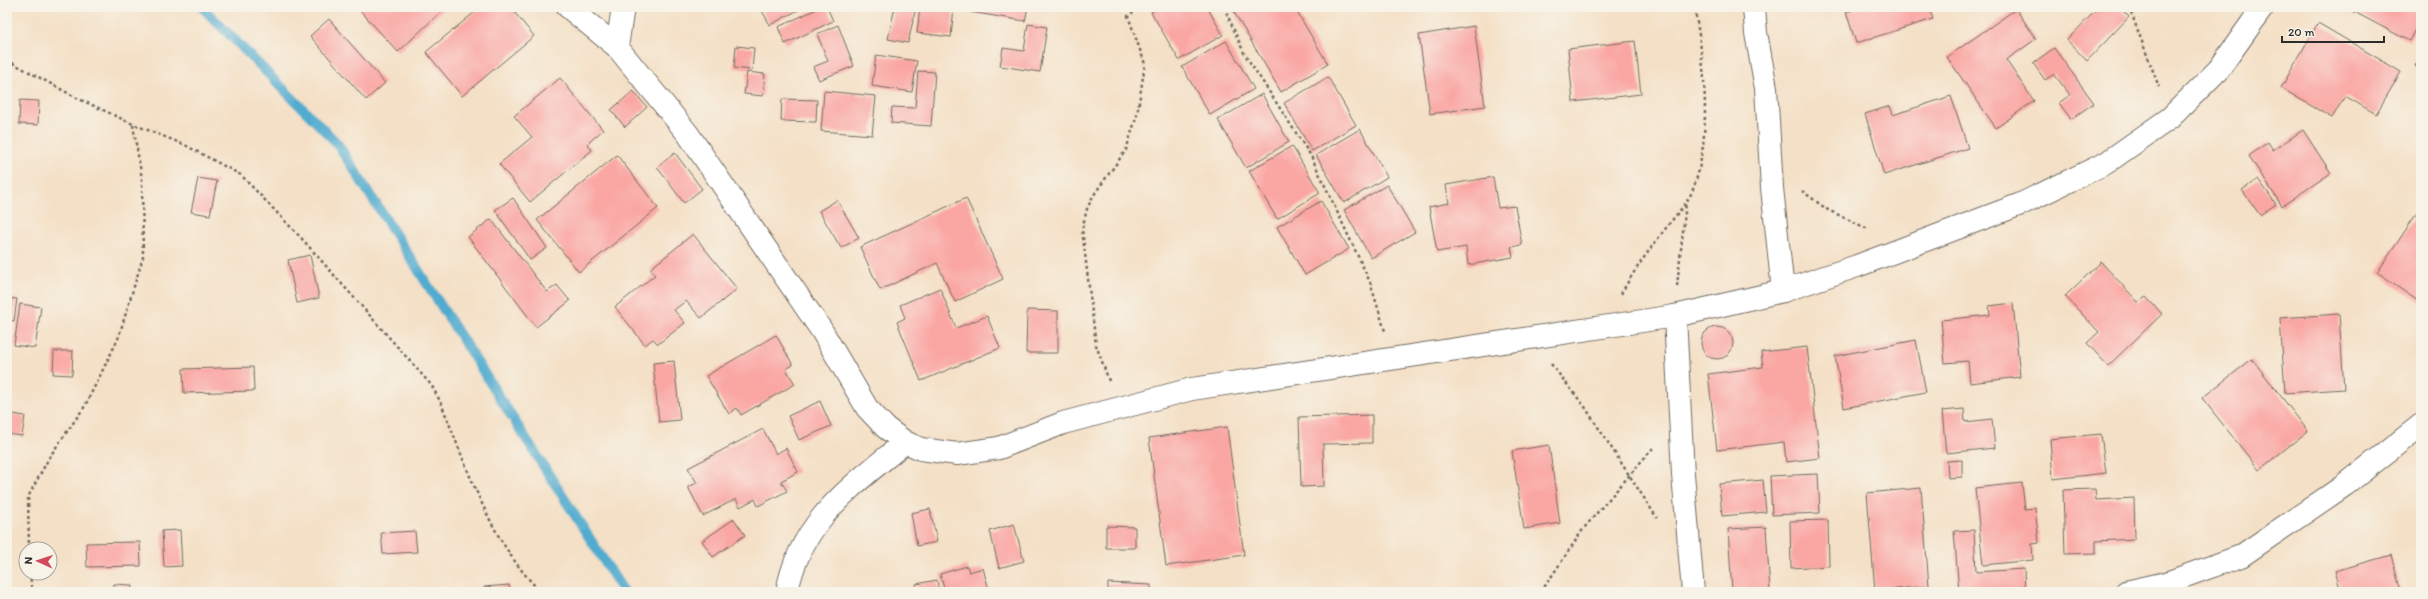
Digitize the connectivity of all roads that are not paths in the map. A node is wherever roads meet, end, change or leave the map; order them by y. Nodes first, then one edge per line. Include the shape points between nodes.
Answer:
1 (568, 7) edge
2 (623, 7) edge
3 (1754, 7) edge
4 (2263, 7) edge
5 (617, 47) junction
6 (1783, 291) junction
7 (1675, 316) junction
8 (2420, 429) edge
9 (904, 442) junction
10 (787, 592) edge
11 (1693, 592) edge
12 (2126, 592) edge

1 - 5 street
2 - 5 street
3 - 6 street via 1766,88
4 - 6 street via 2219,69 2170,118 2106,163 2021,204 1914,246
5 - 9 street via 688,134 822,331 867,408
6 - 7 street
7 - 9 street via 1192,389 1063,423 999,448 942,454
7 - 11 street via 1683,474
8 - 12 street via 2345,485 2241,556 2166,583
9 - 10 street via 818,519 802,544

